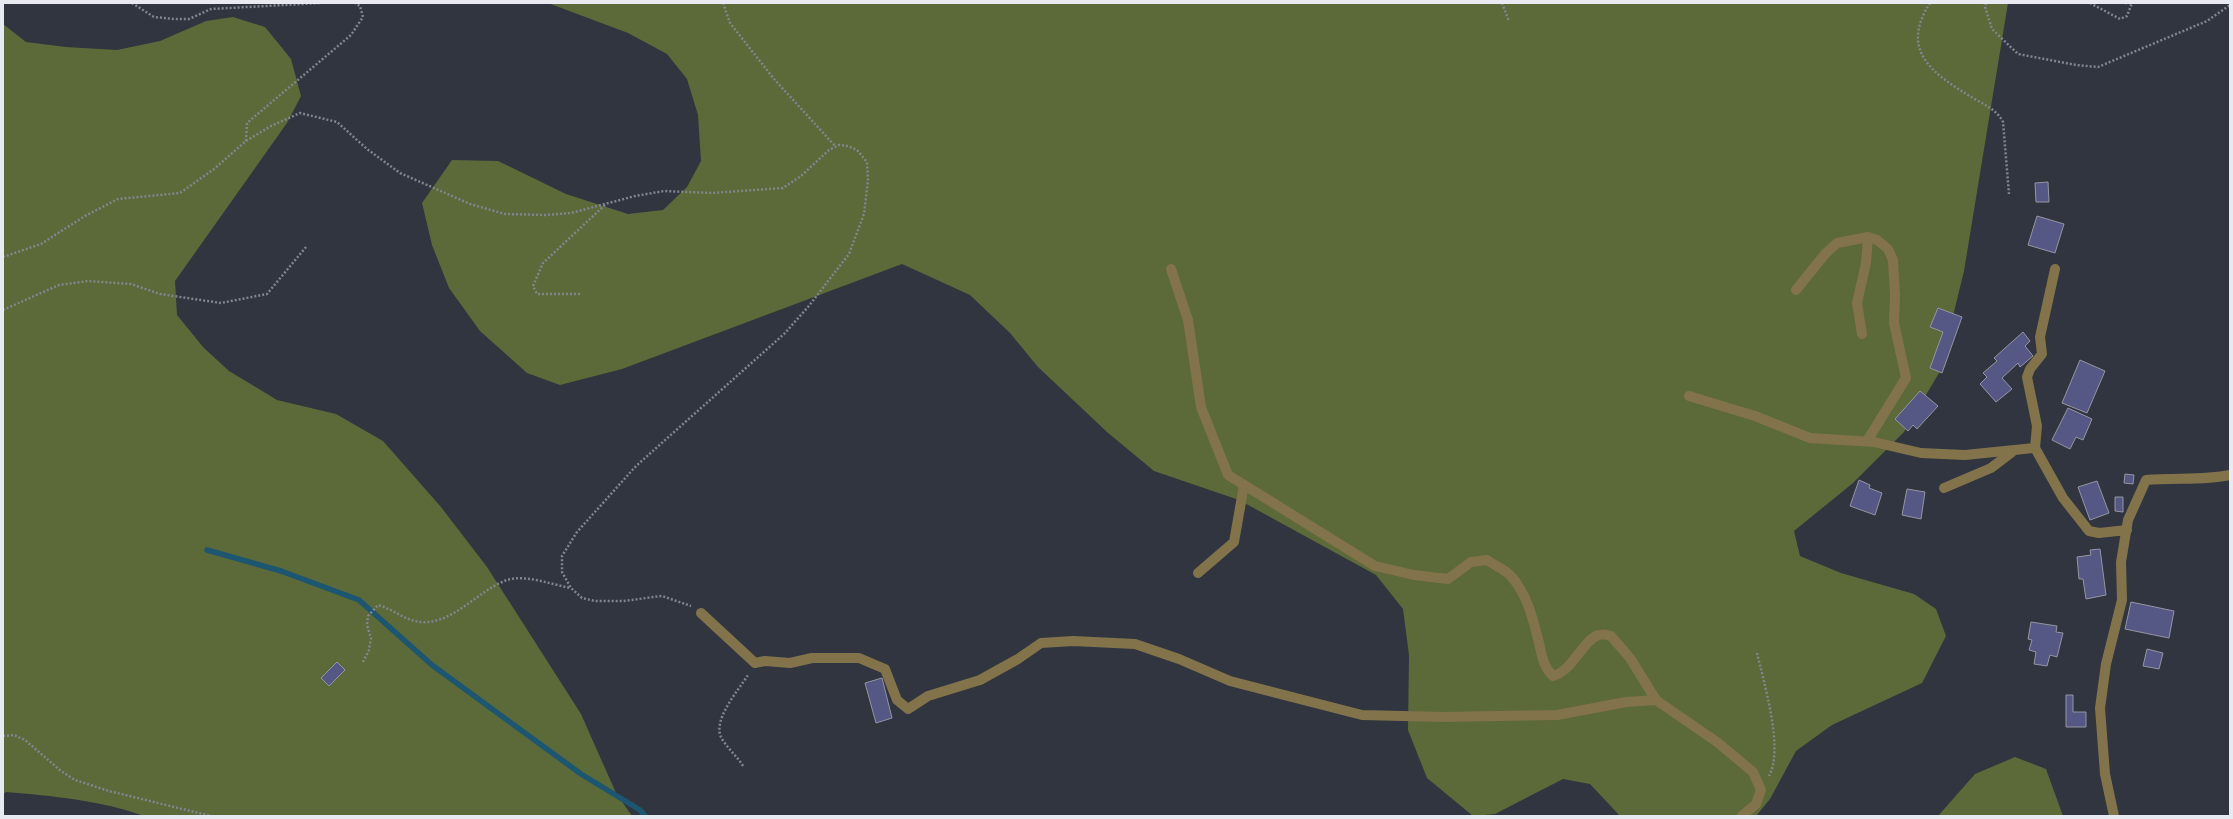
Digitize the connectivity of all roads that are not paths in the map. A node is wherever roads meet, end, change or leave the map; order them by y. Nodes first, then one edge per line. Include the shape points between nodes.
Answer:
1 (1868, 237) junction
2 (1171, 269) dead end
3 (2055, 269) dead end
4 (1796, 290) dead end
5 (1862, 334) dead end
6 (1689, 396) dead end
7 (1867, 441) junction
8 (2035, 448) junction
9 (2012, 452) junction
10 (2230, 475) edge
11 (1244, 485) junction
12 (1944, 488) dead end
13 (2127, 530) junction
14 (1198, 573) dead end
15 (701, 613) road end
16 (1656, 700) junction
17 (1742, 816) edge
18 (2114, 816) edge

1 - 4 street via 1837,243
1 - 5 street via 1866,263 1857,303
1 - 7 street via 1888,249 1893,260 1896,295 1894,323 1906,378
2 - 11 street via 1188,320 1201,407 1228,475
3 - 8 street via 2040,338 2042,354 2027,377 2037,426
6 - 7 street via 1755,416 1810,438
7 - 9 street via 1921,453 1965,455
8 - 9 street
8 - 13 street via 2078,520 2089,531 2099,533
9 - 12 street via 1991,468
10 - 13 street via 2208,479 2169,477 2146,480 2128,520
11 - 14 street via 1234,542
11 - 16 street via 1375,566 1414,575 1448,579 1471,562 1487,560 1509,574 1523,593 1547,671 1553,676 1575,659 1592,638 1600,634 1611,636 1630,658
13 - 18 street via 2121,562 2122,600 2106,664 2100,708 2105,774
15 - 16 street via 755,663 790,663 812,658 859,658 885,669 897,700 908,709 928,696 980,680 1041,643 1073,641 1135,644 1180,659 1230,681 1362,715 1558,715 1626,702
16 - 17 street via 1717,742 1753,772 1761,790 1756,804

